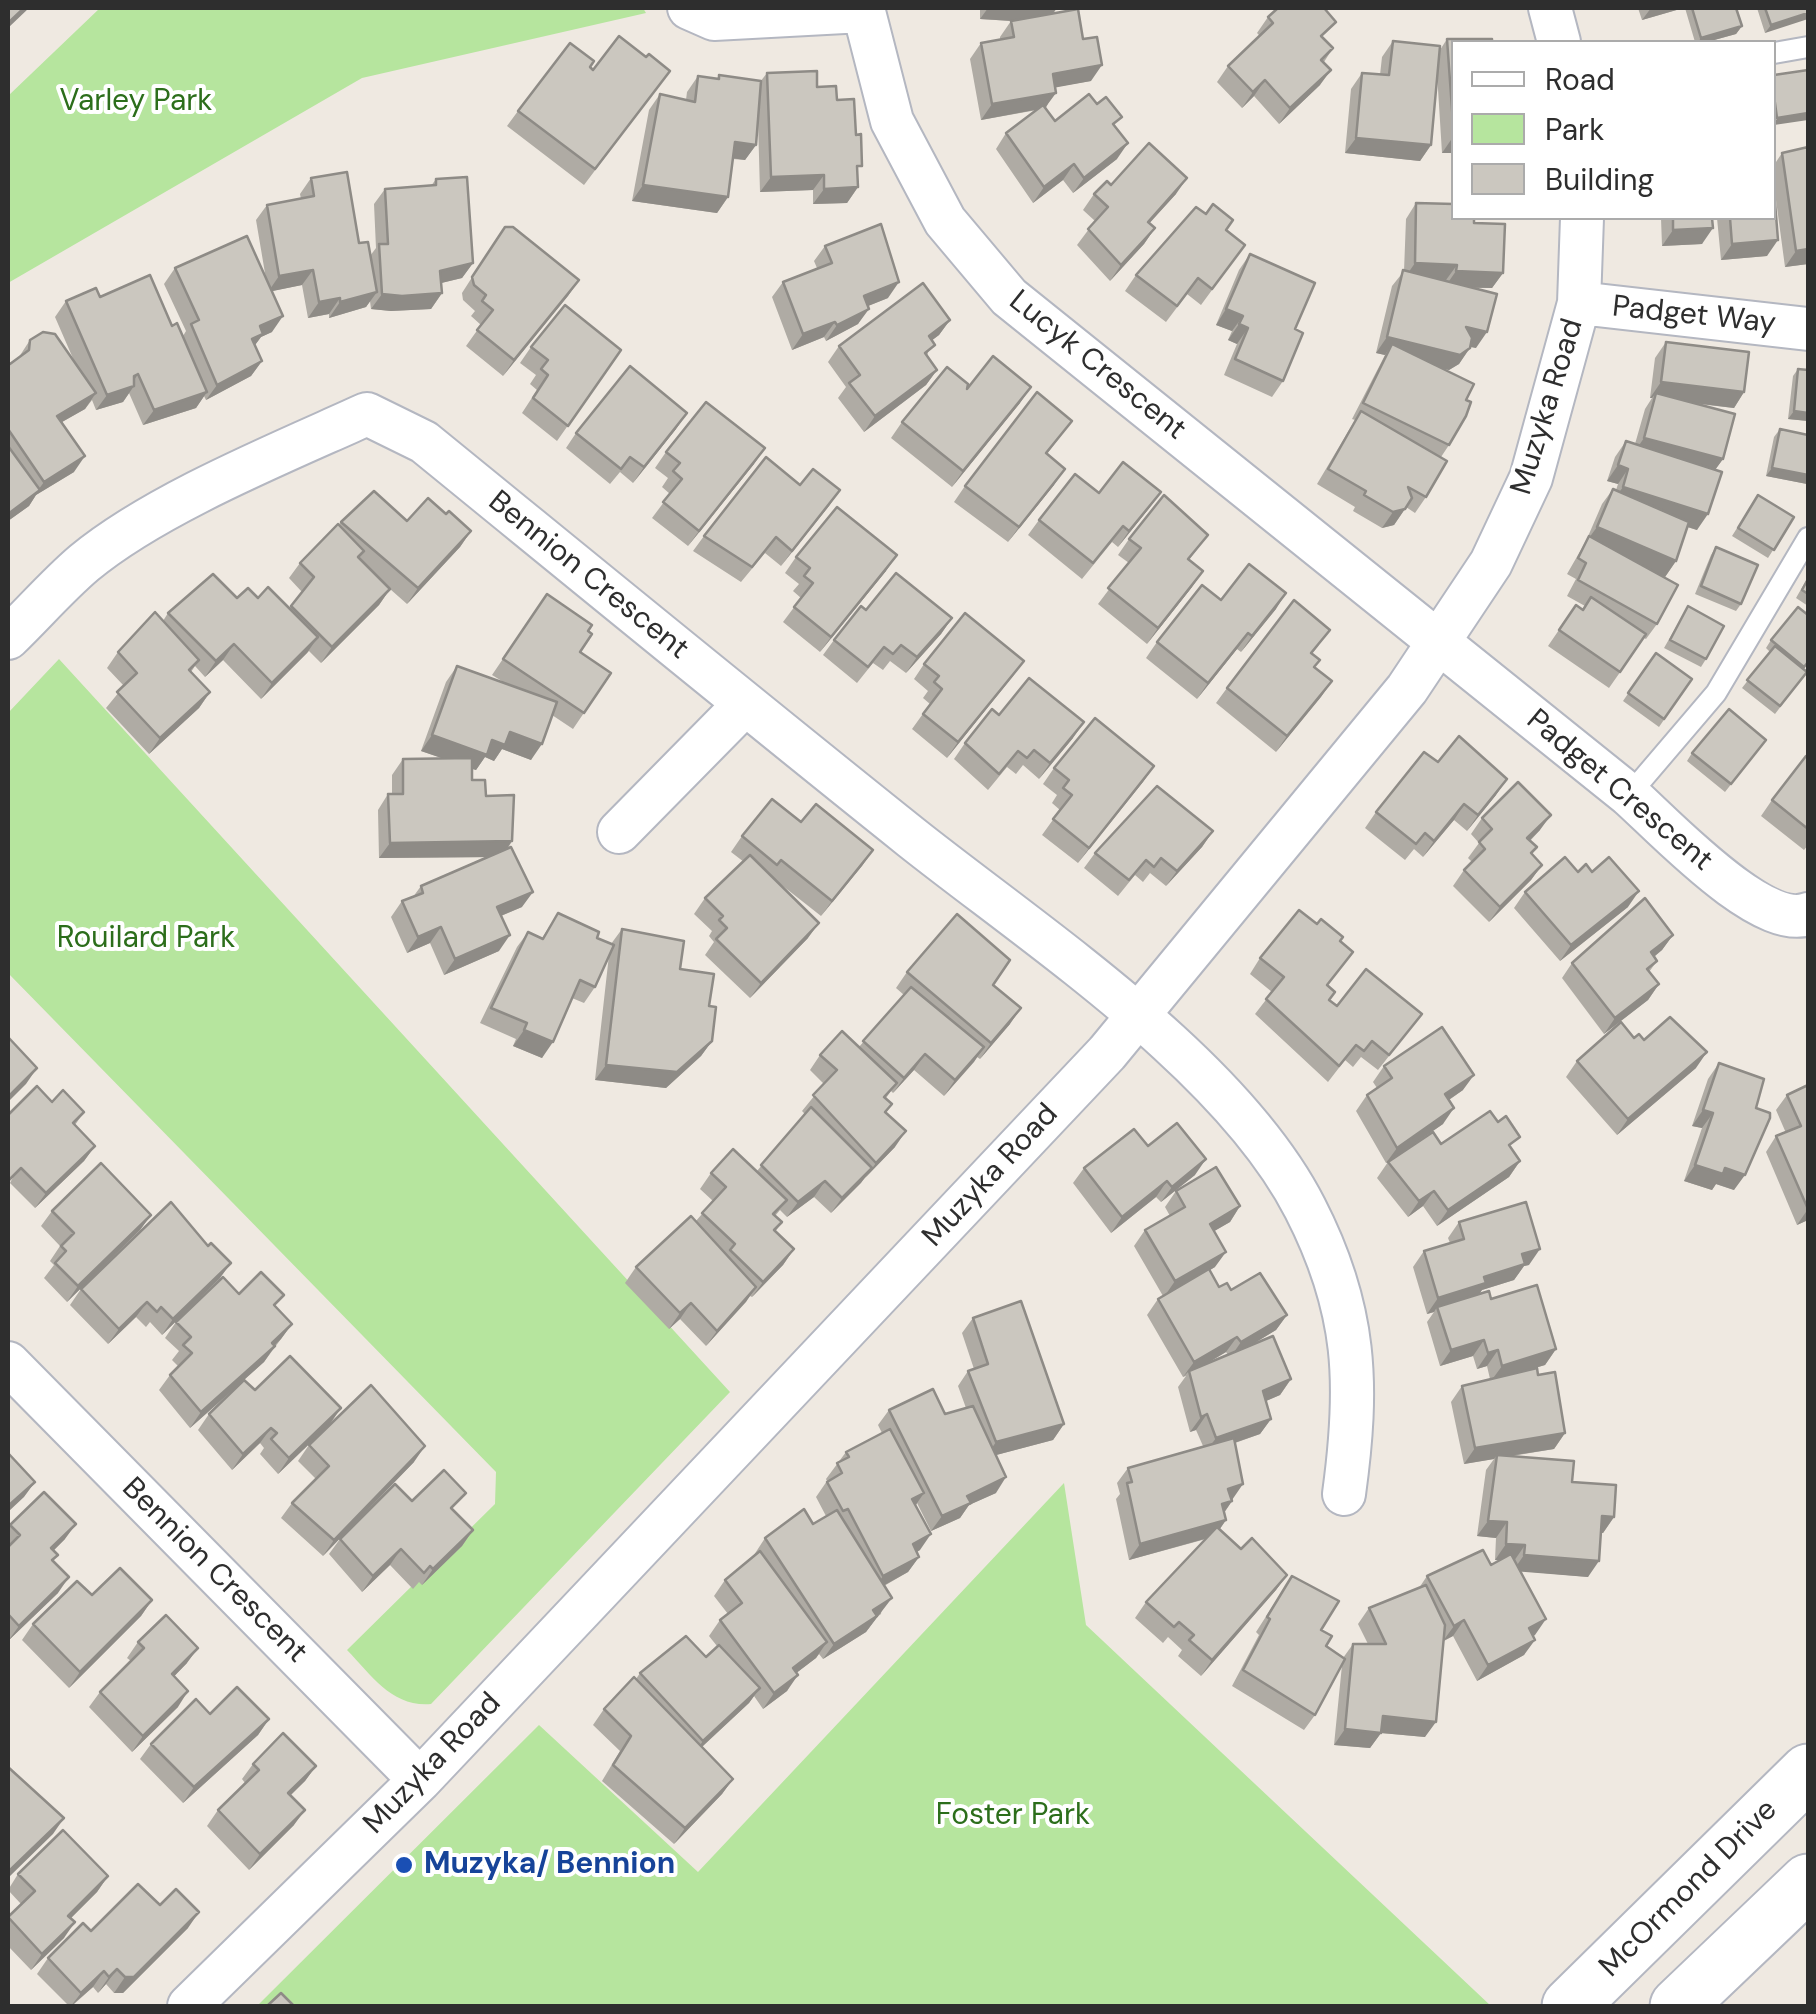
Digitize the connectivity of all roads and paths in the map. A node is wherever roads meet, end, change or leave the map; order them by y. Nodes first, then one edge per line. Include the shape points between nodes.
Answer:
1 (689, 8) edge
2 (1550, 8) edge
3 (863, 9) edge
4 (1558, 40) edge
5 (1808, 48) edge
6 (1776, 53) edge
7 (1582, 220) edge
8 (1580, 303) junction
9 (1808, 329) edge
10 (1808, 538) edge
11 (8, 638) edge
12 (1440, 644) junction
13 (745, 704) junction
14 (1629, 795) junction
15 (619, 832) dead end
16 (1808, 914) edge
17 (1138, 1016) junction
18 (8, 1363) edge
19 (1344, 1494) dead end
20 (1808, 1772) edge
21 (420, 1780) junction
22 (1808, 1882) edge
23 (189, 2006) edge
24 (1570, 2006) edge
25 (1678, 2006) edge

1 - 3 street via 714,18
2 - 4 street
3 - 12 street, Lucyk Crescent via 892,120 945,221 1009,297
5 - 6 lane
7 - 8 street, Muzyka Road
8 - 9 street, Padget Way
8 - 12 street, Muzyka Road via 1532,478 1491,563
10 - 14 lane via 1716,694
11 - 13 street, Bennion Crescent via 84,563 142,524 367,414 424,442
12 - 14 street, Padget Crescent
12 - 17 street, Muzyka Road
13 - 15 street
13 - 17 street, Bennion Crescent
14 - 16 street, Padget Crescent via 1762,906
17 - 19 street, Bennion Crescent via 1258,1133 1304,1206 1334,1272 1351,1344 1356,1408
17 - 21 street, Muzyka Road
18 - 21 street, Bennion Crescent
20 - 24 main road, McOrmond Drive
21 - 23 street, Muzyka Road
22 - 25 main road

